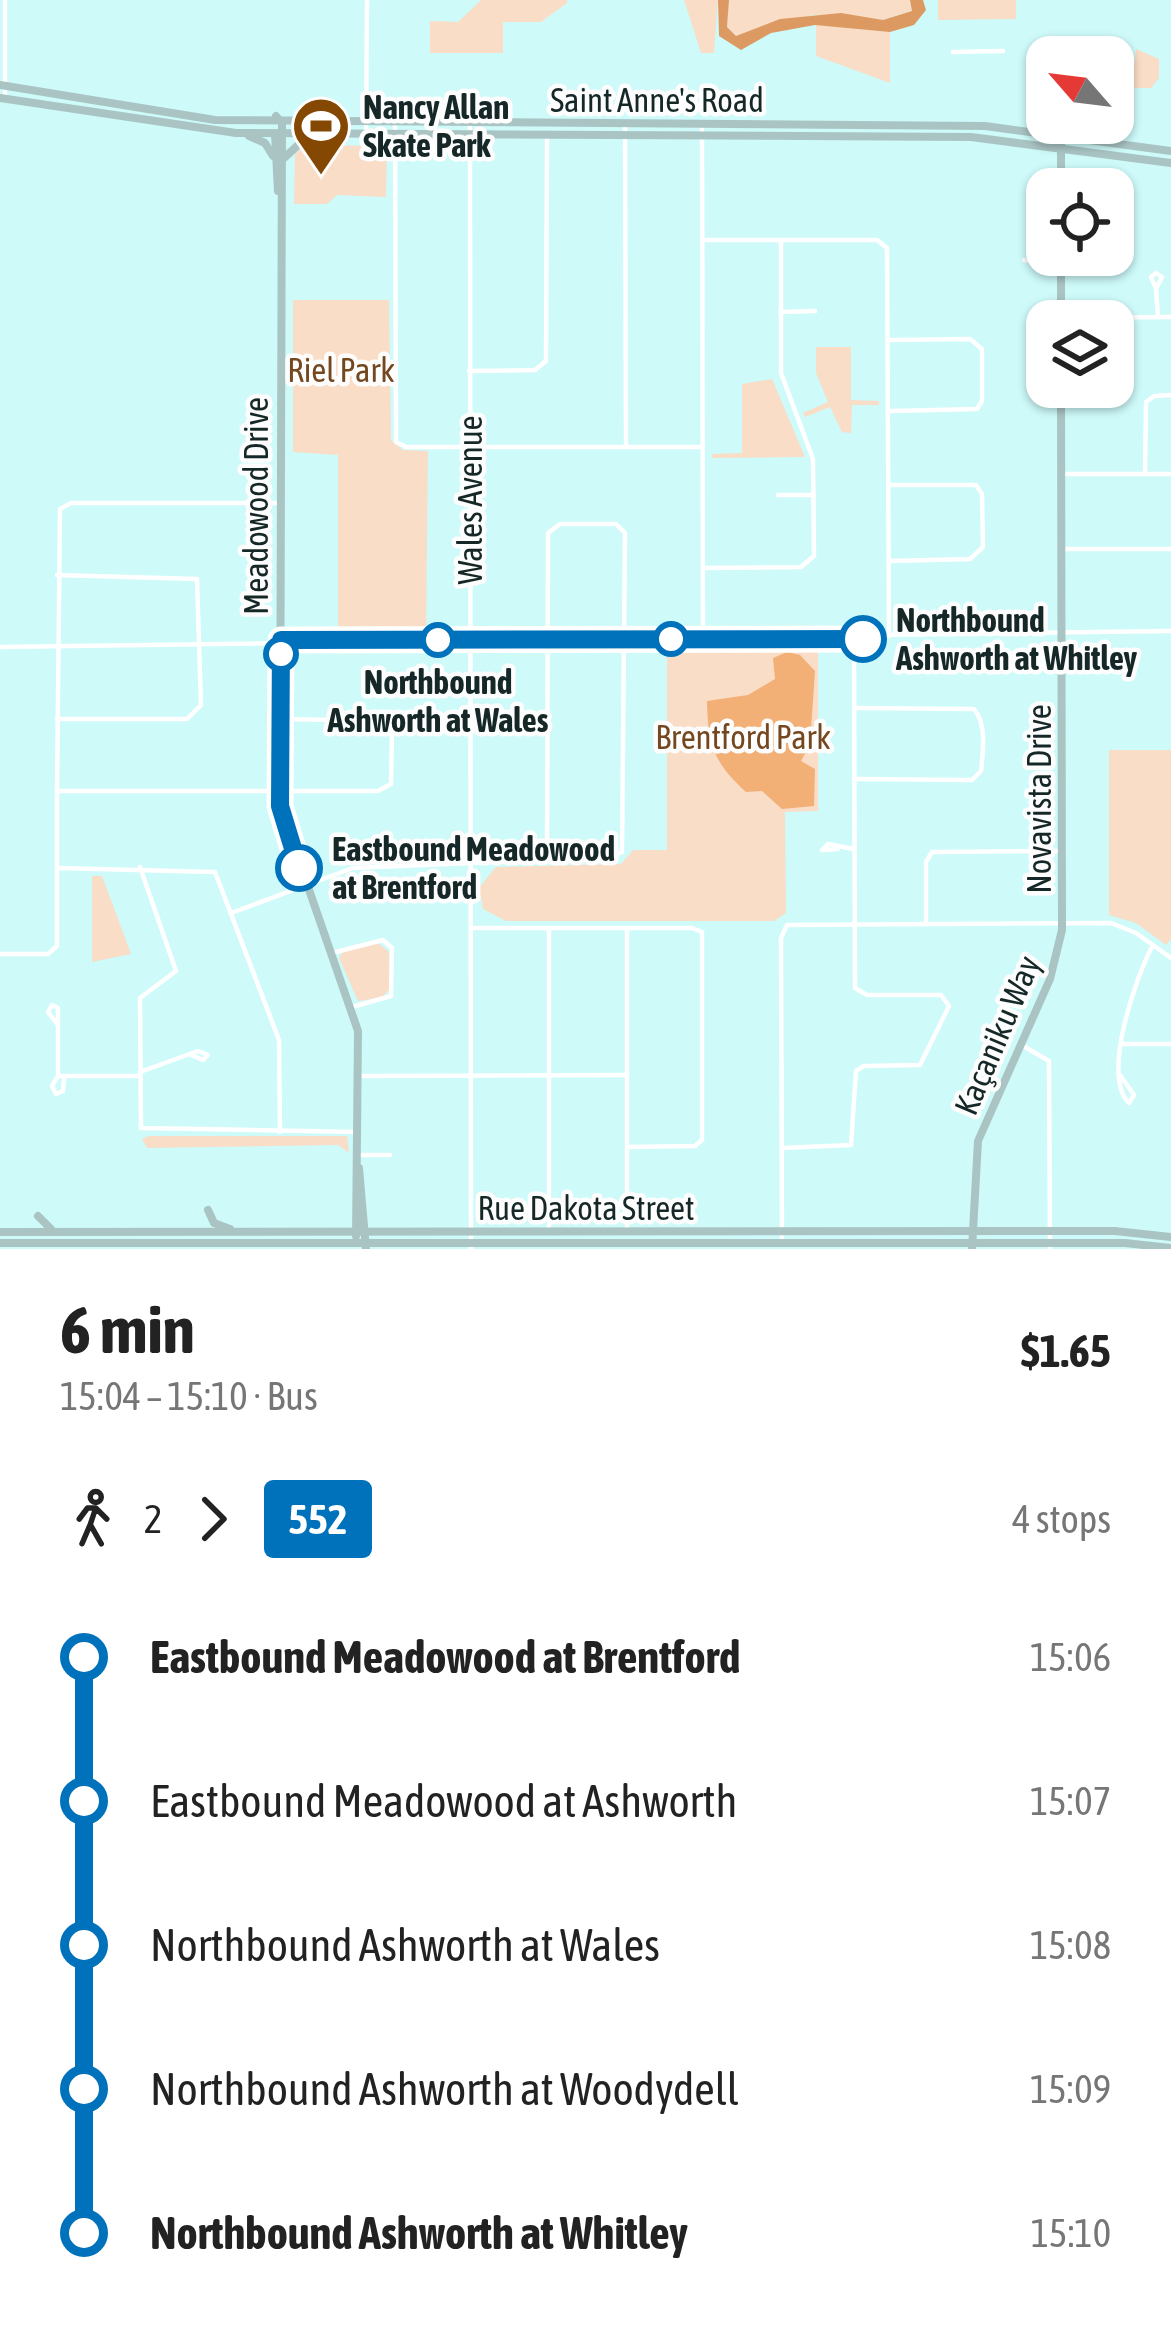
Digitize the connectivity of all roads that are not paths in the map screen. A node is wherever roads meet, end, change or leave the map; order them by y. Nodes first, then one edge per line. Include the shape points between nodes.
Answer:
1 (5, 0) edge
2 (367, 0) edge
3 (1003, 51) dead end
4 (953, 52) dead end
5 (3, 86) edge
6 (3, 99) edge
7 (128, 108) junction
8 (127, 119) junction
9 (395, 122) junction
10 (279, 123) junction
11 (367, 123) junction
12 (470, 123) junction
13 (545, 123) junction
14 (625, 123) junction
15 (702, 124) junction
16 (1026, 130) edge
17 (236, 133) junction
18 (278, 134) junction
19 (319, 134) junction
20 (395, 134) junction
21 (366, 135) junction
22 (470, 135) junction
23 (544, 135) junction
24 (625, 135) junction
25 (702, 135) junction
26 (1112, 144) edge
27 (1125, 144) edge
28 (1061, 145) junction
29 (1106, 152) junction
30 (1171, 152) edge
31 (1171, 163) edge
32 (278, 164) junction
33 (1061, 168) edge
34 (702, 240) junction
35 (781, 240) junction
36 (1156, 289) dead end
37 (815, 311) dead end
38 (781, 312) junction
39 (1134, 317) edge
40 (1158, 317) junction
41 (1171, 317) edge
42 (888, 340) junction
43 (469, 371) junction
44 (1171, 395) edge
45 (1061, 408) edge
46 (888, 410) junction
47 (470, 446) junction
48 (626, 446) junction
49 (703, 447) junction
50 (1061, 474) junction
51 (1145, 474) junction
52 (1171, 474) edge
53 (889, 485) junction
54 (778, 495) dead end
55 (814, 495) junction
56 (280, 503) junction
57 (1171, 548) edge
58 (1062, 549) junction
59 (889, 561) junction
60 (703, 568) junction
61 (57, 575) junction
62 (1062, 631) junction
63 (1171, 631) edge
64 (889, 638) junction
65 (703, 639) junction
66 (854, 639) junction
67 (281, 640) junction
68 (470, 640) junction
69 (548, 640) junction
70 (625, 640) junction
71 (200, 646) junction
72 (0, 647) edge
73 (57, 647) junction
74 (854, 708) junction
75 (57, 719) junction
76 (281, 719) junction
77 (854, 779) junction
78 (57, 791) junction
79 (280, 791) junction
80 (838, 849) dead end
81 (854, 849) junction
82 (1063, 851) junction
83 (547, 857) junction
84 (470, 864) junction
85 (57, 868) junction
86 (140, 868) junction
87 (306, 885) junction
88 (231, 913) junction
89 (854, 923) junction
90 (926, 923) junction
91 (1062, 923) junction
92 (471, 928) junction
93 (549, 928) junction
94 (627, 928) junction
95 (1153, 945) junction
96 (332, 953) junction
97 (0, 954) edge
98 (1171, 958) edge
99 (352, 1007) junction
100 (58, 1025) dead end
101 (1020, 1043) junction
102 (1120, 1044) junction
103 (1171, 1044) edge
104 (189, 1054) dead end
105 (140, 1074) junction
106 (627, 1075) junction
107 (1120, 1075) dead end
108 (359, 1076) junction
109 (471, 1076) junction
110 (549, 1076) junction
111 (280, 1132) junction
112 (358, 1132) junction
113 (626, 1147) junction
114 (782, 1148) junction
115 (358, 1155) junction
116 (390, 1155) dead end
117 (38, 1216) dead end
118 (0, 1232) edge
119 (58, 1232) junction
120 (193, 1232) junction
121 (243, 1232) junction
122 (361, 1232) junction
123 (549, 1232) junction
124 (705, 1232) junction
125 (782, 1232) junction
126 (1171, 1237) edge
127 (471, 1240) edge
128 (627, 1240) edge
129 (972, 1240) edge
130 (1050, 1240) edge
131 (782, 1243) junction
132 (0, 1244) edge
133 (98, 1244) junction
134 (335, 1246) edge
135 (361, 1246) edge
136 (381, 1246) edge
137 (415, 1246) edge
138 (433, 1246) edge
139 (549, 1246) edge
140 (705, 1246) edge
141 (1171, 1248) edge
142 (113, 1249) edge

1 - 5 street
2 - 11 street
3 - 4 street
5 - 6 street
5 - 7 main road, Saint Anne's Road
6 - 8 main road, Saint Anne's Road
7 - 8 main road
7 - 10 main road, Saint Anne's Road
8 - 17 main road, Saint Anne's Road
9 - 11 main road, Saint Anne's Road
9 - 12 main road, Saint Anne's Road
9 - 20 street
10 - 11 main road, Saint Anne's Road
10 - 18 main road, Meadowood Drive
11 - 21 street
12 - 13 main road, Saint Anne's Road
12 - 22 street, Wales Avenue
13 - 14 main road, Saint Anne's Road
13 - 23 main road
14 - 15 main road, Saint Anne's Road
14 - 24 street
15 - 16 main road, Saint Anne's Road
15 - 25 street
17 - 18 main road, Saint Anne's Road
17 - 32 main road via 265,143
18 - 19 main road, Saint Anne's Road
18 - 32 main road, Meadowood Drive
19 - 21 main road, Saint Anne's Road
19 - 32 main road via 298,140
20 - 21 main road, Saint Anne's Road
20 - 22 main road, Saint Anne's Road
20 - 47 street via 395,439 406,447
22 - 23 main road, Saint Anne's Road
22 - 43 street, Wales Avenue
23 - 24 main road, Saint Anne's Road
23 - 43 street via 546,361 535,370
24 - 25 main road, Saint Anne's Road
24 - 48 street
25 - 28 main road, Saint Anne's Road via 971,136
25 - 34 street
26 - 29 main road
27 - 30 main road, Saint Anne's Road
28 - 29 main road, Saint Anne's Road
28 - 33 main road
29 - 31 main road, Saint Anne's Road
32 - 56 main road, Meadowood Drive
34 - 35 street
34 - 49 street
35 - 38 street
35 - 42 street via 883,243
36 - 40 street
37 - 38 street
38 - 55 street via 782,380 812,454
39 - 40 street
40 - 41 street
42 - 46 street
42 - 46 street via 975,340 982,349 981,404 973,411
43 - 47 street, Wales Avenue
44 - 51 street via 1146,402
45 - 50 main road, Novavista Drive
46 - 53 street
47 - 48 street
47 - 68 street, Wales Avenue
48 - 49 street
49 - 60 street
50 - 51 street
50 - 58 main road, Novavista Drive
51 - 52 street
53 - 59 street
53 - 59 street via 976,485 983,547 975,559
54 - 55 street
55 - 60 street via 808,565
56 - 61 street via 67,504 57,515
56 - 67 main road, Meadowood Drive
57 - 58 street
58 - 62 main road, Novavista Drive
59 - 64 street
60 - 65 street
61 - 71 street via 194,576
61 - 73 street
62 - 63 street
62 - 64 street
62 - 82 main road, Novavista Drive
64 - 66 street
65 - 66 street
65 - 70 street
66 - 74 street
67 - 68 street
67 - 71 street
67 - 76 main road, Meadowood Drive
68 - 69 street
68 - 84 street, Wales Avenue
69 - 70 street
69 - 70 street via 548,533 560,524 616,524 625,532
69 - 83 street
70 - 83 street via 625,848 610,857
71 - 73 street
71 - 75 street via 200,709 193,718
72 - 73 street
73 - 75 street
74 - 77 street
74 - 77 street via 972,709 982,724 976,778
75 - 78 street
76 - 79 main road, Meadowood Drive
76 - 79 street via 386,721 393,777 378,791
77 - 81 street
78 - 79 street
78 - 85 street
79 - 87 main road, Meadowood Drive via 284,829
80 - 81 street
81 - 89 street
82 - 90 street via 932,853
82 - 91 main road, Novavista Drive
83 - 84 street
84 - 87 street via 353,868
84 - 92 street, Wales Avenue
85 - 86 street
85 - 97 street via 56,949
86 - 88 street via 213,869
86 - 105 street via 176,971 139,1002
87 - 88 street
87 - 96 main road, Meadowood Drive
88 - 111 street via 280,1046
89 - 90 street
89 - 114 street via 792,923 782,934
89 - 114 street via 857,992 941,995 949,1006 920,1065 856,1071 850,1145
90 - 91 street
91 - 95 street via 1117,924
91 - 101 main road, Kaçaniku Way via 1055,965
92 - 93 street
92 - 109 street, Wales Avenue
93 - 94 street
93 - 110 street
94 - 106 street
94 - 113 street via 695,928 704,936 704,1134 698,1145
95 - 98 street
95 - 102 street
96 - 99 main road, Meadowood Drive
96 - 99 street via 367,940 392,948 390,998
99 - 108 main road, Meadowood Drive
100 - 105 street via 61,1076
101 - 129 main road, Kaçaniku Way via 978,1141
101 - 130 street via 1049,1061
102 - 103 street
102 - 107 street
104 - 105 street
105 - 111 street via 144,1131
106 - 110 street
106 - 113 street
108 - 109 street
108 - 112 main road, Meadowood Drive
109 - 110 street
109 - 127 street, Wales Avenue
110 - 123 street
111 - 112 street
112 - 115 main road, Meadowood Drive
113 - 128 street
114 - 125 street
115 - 116 street
115 - 122 main road, Meadowood Drive
117 - 119 main road
118 - 119 main road, Rue Dakota Street
119 - 120 main road, Rue Dakota Street
120 - 121 main road, Rue Dakota Street
120 - 121 main road via 208,1210 214,1223
121 - 122 main road, Rue Dakota Street
122 - 127 main road, Rue Dakota Street
122 - 135 main road, Meadowood Drive
123 - 127 main road, Rue Dakota Street
123 - 128 main road, Rue Dakota Street
123 - 139 street
124 - 125 main road, Rue Dakota Street
124 - 128 main road, Rue Dakota Street
124 - 140 street
125 - 129 main road, Rue Dakota Street
125 - 131 street
126 - 130 main road, Rue Dakota Street
127 - 138 main road, Rue Dakota Street
127 - 139 main road, Rue Dakota Street
128 - 139 main road, Rue Dakota Street
128 - 140 main road, Rue Dakota Street
129 - 130 main road, Rue Dakota Street
129 - 131 main road, Rue Dakota Street
130 - 141 main road, Rue Dakota Street
131 - 140 main road, Rue Dakota Street
132 - 133 main road, Rue Dakota Street
133 - 134 main road, Rue Dakota Street
133 - 142 main road
134 - 135 main road, Rue Dakota Street
135 - 136 main road, Rue Dakota Street
136 - 137 main road, Rue Dakota Street
137 - 138 main road, Rue Dakota Street

